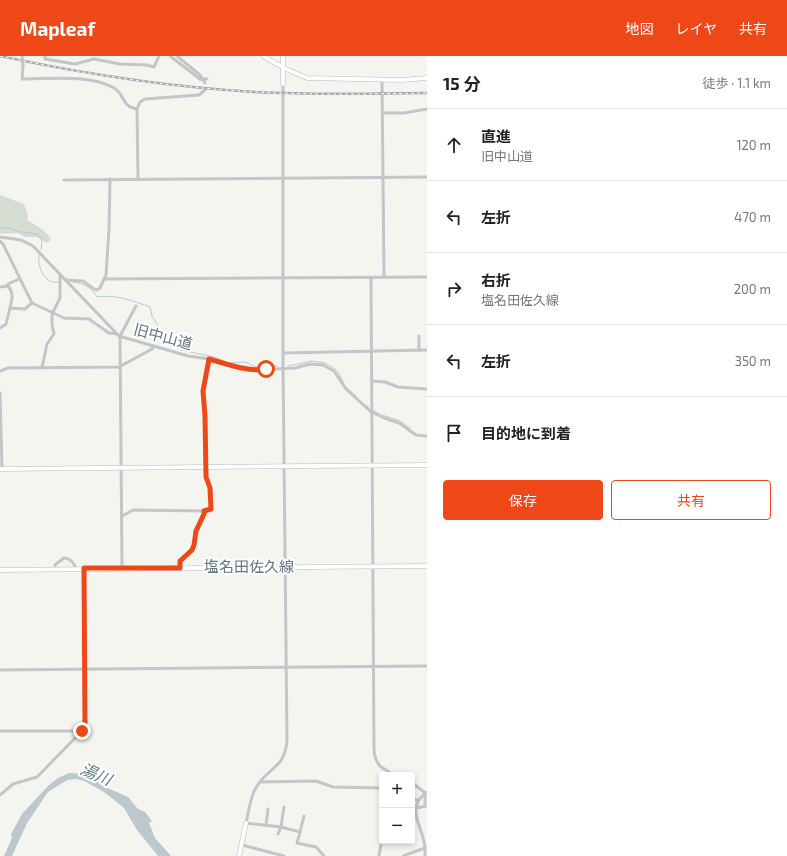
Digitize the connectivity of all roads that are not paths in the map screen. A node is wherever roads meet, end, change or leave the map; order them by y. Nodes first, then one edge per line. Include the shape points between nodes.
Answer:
1 (22, 56) edge
2 (45, 56) edge
3 (158, 56) edge
4 (170, 56) edge
5 (177, 56) edge
6 (263, 56) edge
7 (283, 56) edge
8 (283, 67) junction
9 (427, 78) edge
10 (208, 79) dead end
11 (382, 79) junction
12 (205, 83) dead end
13 (282, 84) joint
14 (205, 90) dead end
15 (427, 108) edge
16 (137, 109) junction
17 (382, 113) junction
18 (383, 177) junction
19 (427, 177) edge
20 (282, 178) junction
21 (138, 179) junction
22 (64, 180) dead end
23 (110, 180) junction
24 (0, 237) edge
25 (0, 241) edge
26 (60, 274) junction
27 (384, 277) junction
28 (427, 277) edge
29 (283, 278) junction
30 (371, 278) junction
31 (19, 279) junction
32 (105, 279) junction
33 (66, 280) junction
34 (8, 286) junction
35 (0, 287) edge
36 (32, 303) junction
37 (136, 306) dead end
38 (10, 308) junction
39 (53, 312) junction
40 (0, 328) edge
41 (119, 335) junction
42 (419, 336) dead end
43 (154, 346) junction
44 (419, 350) junction
45 (427, 350) edge
46 (283, 352) junction
47 (372, 352) junction
48 (209, 359) junction
49 (121, 366) junction
50 (42, 368) junction
51 (283, 368) junction
52 (0, 371) edge
53 (372, 382) junction
54 (427, 389) edge
55 (0, 394) edge
56 (372, 412) junction
57 (427, 436) edge
58 (372, 465) junction
59 (427, 465) edge
60 (284, 466) junction
61 (122, 467) junction
62 (207, 467) junction
63 (1, 469) edge
64 (204, 511) junction
65 (122, 516) junction
66 (373, 566) junction
67 (427, 566) edge
68 (285, 567) junction
69 (84, 568) junction
70 (122, 568) junction
71 (180, 568) junction
72 (55, 569) junction
73 (76, 569) junction
74 (0, 570) edge
75 (374, 666) junction
76 (427, 666) edge
77 (286, 667) junction
78 (85, 669) junction
79 (0, 670) edge
80 (0, 731) edge
81 (82, 731) junction
82 (390, 772) edge
83 (260, 782) junction
84 (415, 785) edge
85 (379, 788) edge
86 (426, 793) edge
87 (0, 795) edge
88 (415, 800) edge
89 (418, 800) junction
90 (426, 806) edge
91 (284, 807) dead end
92 (268, 809) dead end
93 (416, 809) junction
94 (304, 816) dead end
95 (246, 823) junction
96 (266, 825) junction
97 (281, 827) junction
98 (300, 832) junction
99 (278, 834) dead end
100 (382, 844) edge
101 (242, 845) junction
102 (425, 848) junction
103 (239, 856) edge
104 (284, 856) edge
105 (324, 856) edge
106 (379, 856) edge
107 (403, 856) edge
108 (425, 856) edge

1 - 16 street, bridge via 22,79 77,79 97,82 116,89 127,106
2 - 3 street via 45,59 76,64 94,59 154,67
4 - 10 street, bridge via 200,79
5 - 12 street via 200,75
6 - 8 street
7 - 8 street
8 - 11 street via 307,78
8 - 13 street
9 - 11 street
11 - 17 street
13 - 20 street
14 - 16 street via 195,96 145,99 140,102
15 - 17 street via 404,113
16 - 21 street
17 - 18 street
18 - 19 street
18 - 20 street
18 - 27 street
20 - 21 street
20 - 29 street
21 - 23 street
22 - 23 street
23 - 32 street
24 - 26 street, 旧中山道 via 18,239 31,244
25 - 31 street
26 - 33 street, 旧中山道
26 - 39 street via 60,301
27 - 28 street
27 - 30 street
29 - 30 street
29 - 32 street
29 - 46 street
30 - 47 street
31 - 34 street
31 - 36 street
32 - 33 street via 96,290 83,281
33 - 41 street, 旧中山道
34 - 35 street
34 - 38 street via 13,299
36 - 38 street via 25,309
36 - 39 street
37 - 41 street
38 - 40 street via 6,324
39 - 41 street via 64,318 89,319 109,333
39 - 50 street via 54,334 47,344
41 - 43 street, 旧中山道
41 - 49 street
42 - 44 street
43 - 48 street, 旧中山道
43 - 49 street
44 - 45 street
44 - 47 street
46 - 47 street
46 - 51 street
47 - 53 street
48 - 51 street, 旧中山道 via 252,370
48 - 62 street via 203,391
49 - 50 street
49 - 61 street
50 - 52 street via 8,368
51 - 56 street, 旧中山道 via 323,365 331,369 346,389
51 - 60 street
53 - 54 street
53 - 56 street
55 - 63 street
56 - 57 street, 旧中山道 via 396,421 416,435
56 - 58 street
58 - 59 street
58 - 60 street
58 - 66 street
60 - 62 street
60 - 68 street
61 - 62 street
61 - 63 street
61 - 65 street
62 - 64 street via 211,507 210,510
64 - 65 street via 133,510
64 - 71 street via 192,550 180,561
65 - 70 street
66 - 67 street, 塩名田佐久線
66 - 68 street, 塩名田佐久線
66 - 75 street
68 - 71 street, 塩名田佐久線
68 - 77 street
69 - 70 street, 塩名田佐久線
69 - 73 street, 塩名田佐久線
69 - 78 street
70 - 71 street, 塩名田佐久線
72 - 73 street, 塩名田佐久線
72 - 73 street via 55,565 64,558 69,559
72 - 74 street, 塩名田佐久線
75 - 76 street
75 - 77 street
75 - 82 street via 374,753 380,766
77 - 78 street
77 - 83 street via 285,752 279,763
78 - 79 street
78 - 81 street via 85,724
80 - 81 street
81 - 87 street via 37,777 13,784
83 - 85 street via 316,781 333,788
83 - 95 street via 252,795
84 - 86 street
86 - 89 street
86 - 90 street
88 - 89 street
89 - 93 street
90 - 93 street
91 - 97 street
92 - 96 street
93 - 102 street
94 - 98 street
95 - 96 street
95 - 101 street
96 - 97 street
97 - 98 street
97 - 99 street
98 - 105 street via 297,843 316,847
100 - 106 street
101 - 103 street
101 - 104 street
102 - 107 street
102 - 108 street

